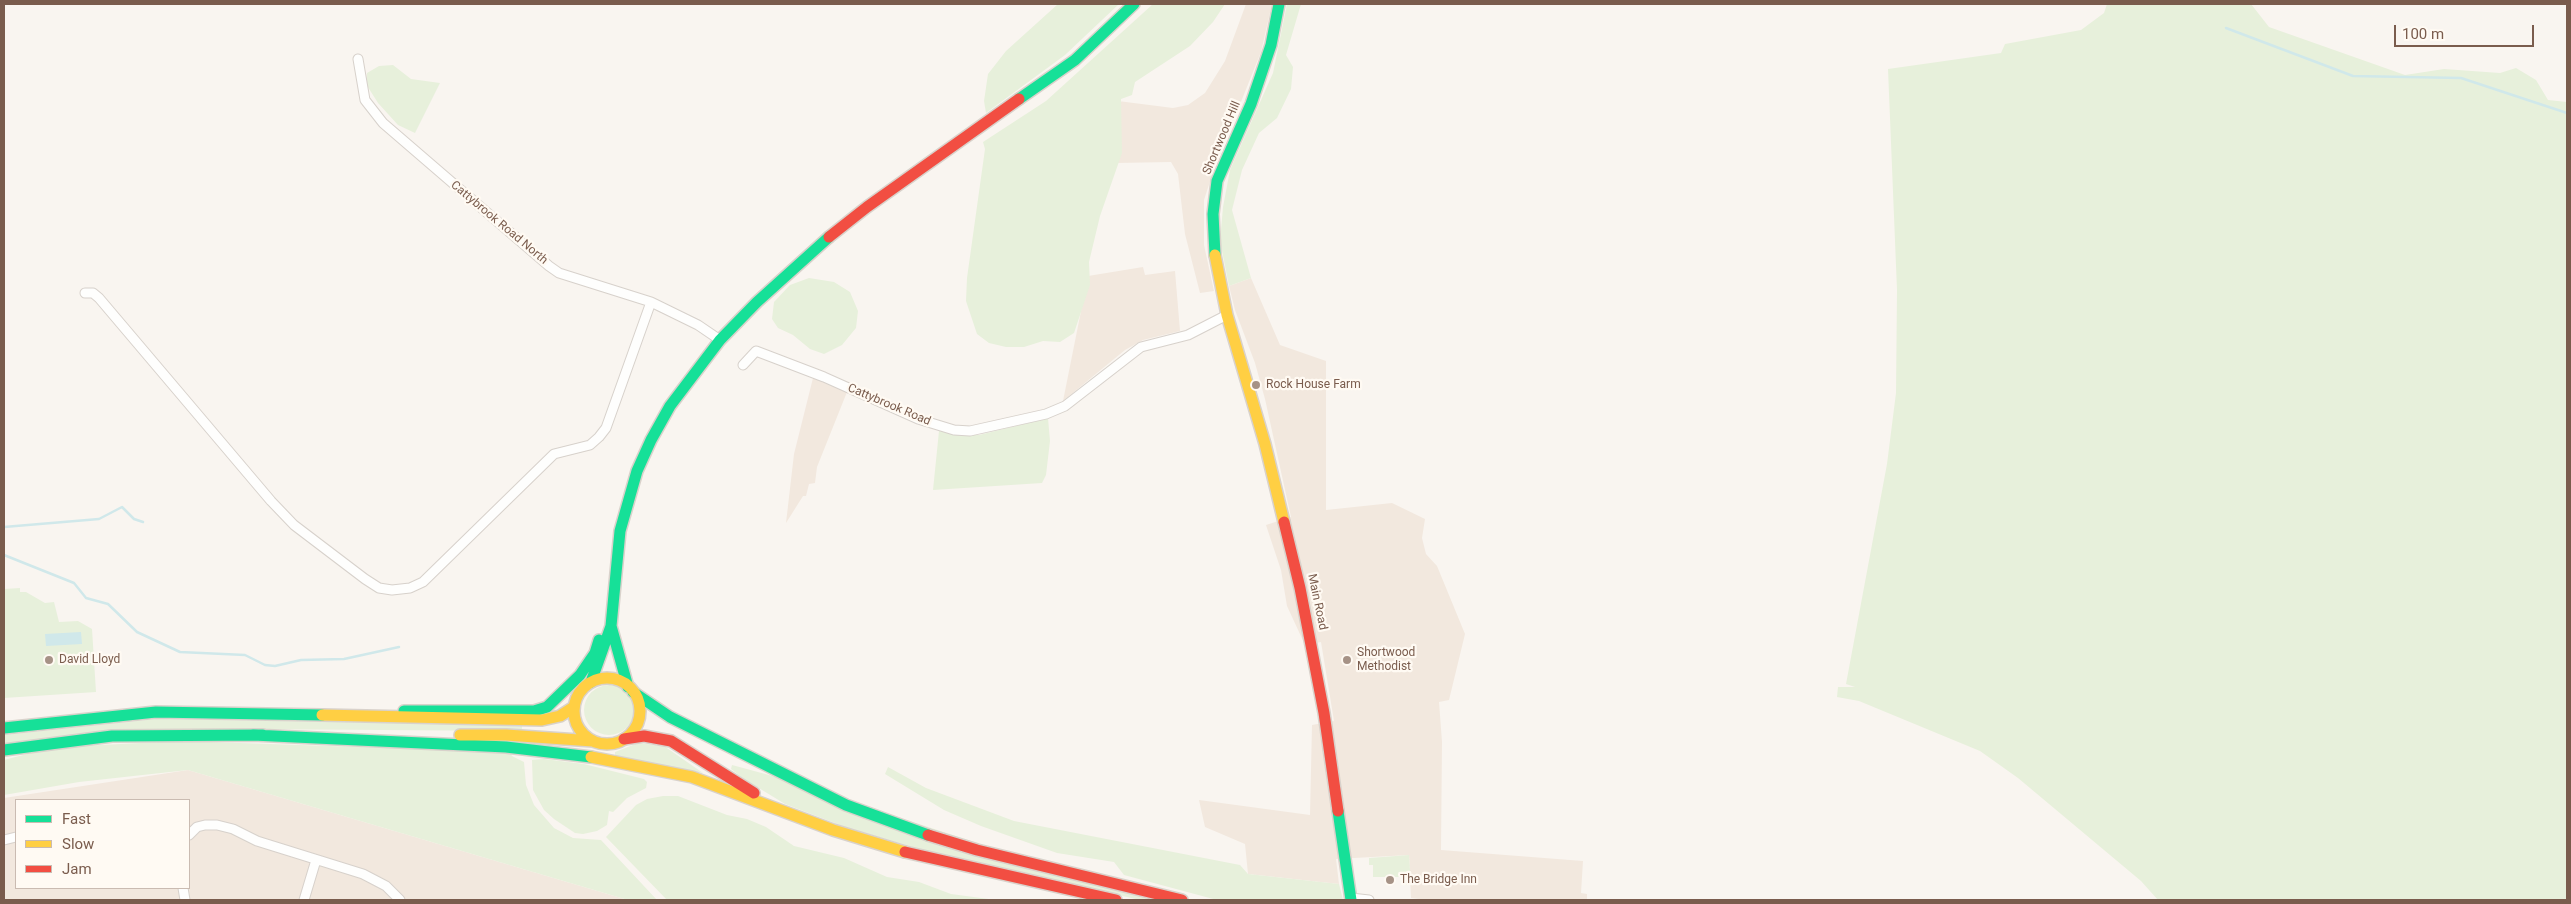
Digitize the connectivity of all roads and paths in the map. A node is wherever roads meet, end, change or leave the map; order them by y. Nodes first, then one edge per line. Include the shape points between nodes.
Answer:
1 (1134, 4) edge
2 (1279, 4) edge
3 (358, 59) dead end
4 (85, 293) dead end
5 (651, 302) junction
6 (1227, 315) junction
7 (720, 340) junction
8 (743, 365) dead end
9 (614, 584) junction
10 (610, 626) junction
11 (591, 682) junction
12 (631, 689) junction
13 (574, 707) junction
14 (343, 717) junction
15 (4, 728) edge
16 (253, 735) junction
17 (624, 739) junction
18 (593, 741) junction
19 (4, 750) edge
20 (786, 813) junction
21 (190, 834) edge
22 (316, 860) junction
23 (1351, 899) edge
24 (304, 900) edge
25 (400, 900) edge
26 (1116, 900) edge
27 (1182, 900) edge
28 (1369, 900) edge

1 - 7 main road via 1075,60 867,207 810,252
2 - 6 main road, Shortwood Hill via 1251,104 1217,181 1213,214 1215,259
3 - 5 street, Cattybrook Road North via 365,100 383,123 531,252 559,273
4 - 5 street via 93,293 99,298 294,524 365,579 379,588 392,590 410,588 423,582 554,454 590,445 599,437 606,428
5 - 7 street, Cattybrook Road North
6 - 8 street, Cattybrook Road via 1188,335 1140,347 1065,406 1046,414 970,431 954,430 918,419 756,351
6 - 23 main road, Main Road via 1265,444 1300,588 1324,713
7 - 9 main road via 670,406 637,471 620,531
9 - 10 main road
9 - 14 main road via 594,653 580,675 547,707 534,711 421,709
10 - 11 main road
10 - 12 main road
11 - 12 main road via 611,678
11 - 13 main road via 580,692
12 - 17 main road via 639,706 638,721
12 - 27 main road via 670,717 846,805 903,827 977,850
13 - 14 main road via 560,716 542,720
13 - 18 main road via 580,730
14 - 15 main road via 156,712
16 - 18 main road via 506,734
16 - 19 main road via 112,736
16 - 20 main road via 506,747 588,756 692,777
17 - 18 main road via 609,744
17 - 20 main road via 644,736 671,741
20 - 26 main road via 925,858
21 - 22 street via 196,827 217,825
22 - 24 street
22 - 25 street via 363,874 386,886
23 - 28 street

